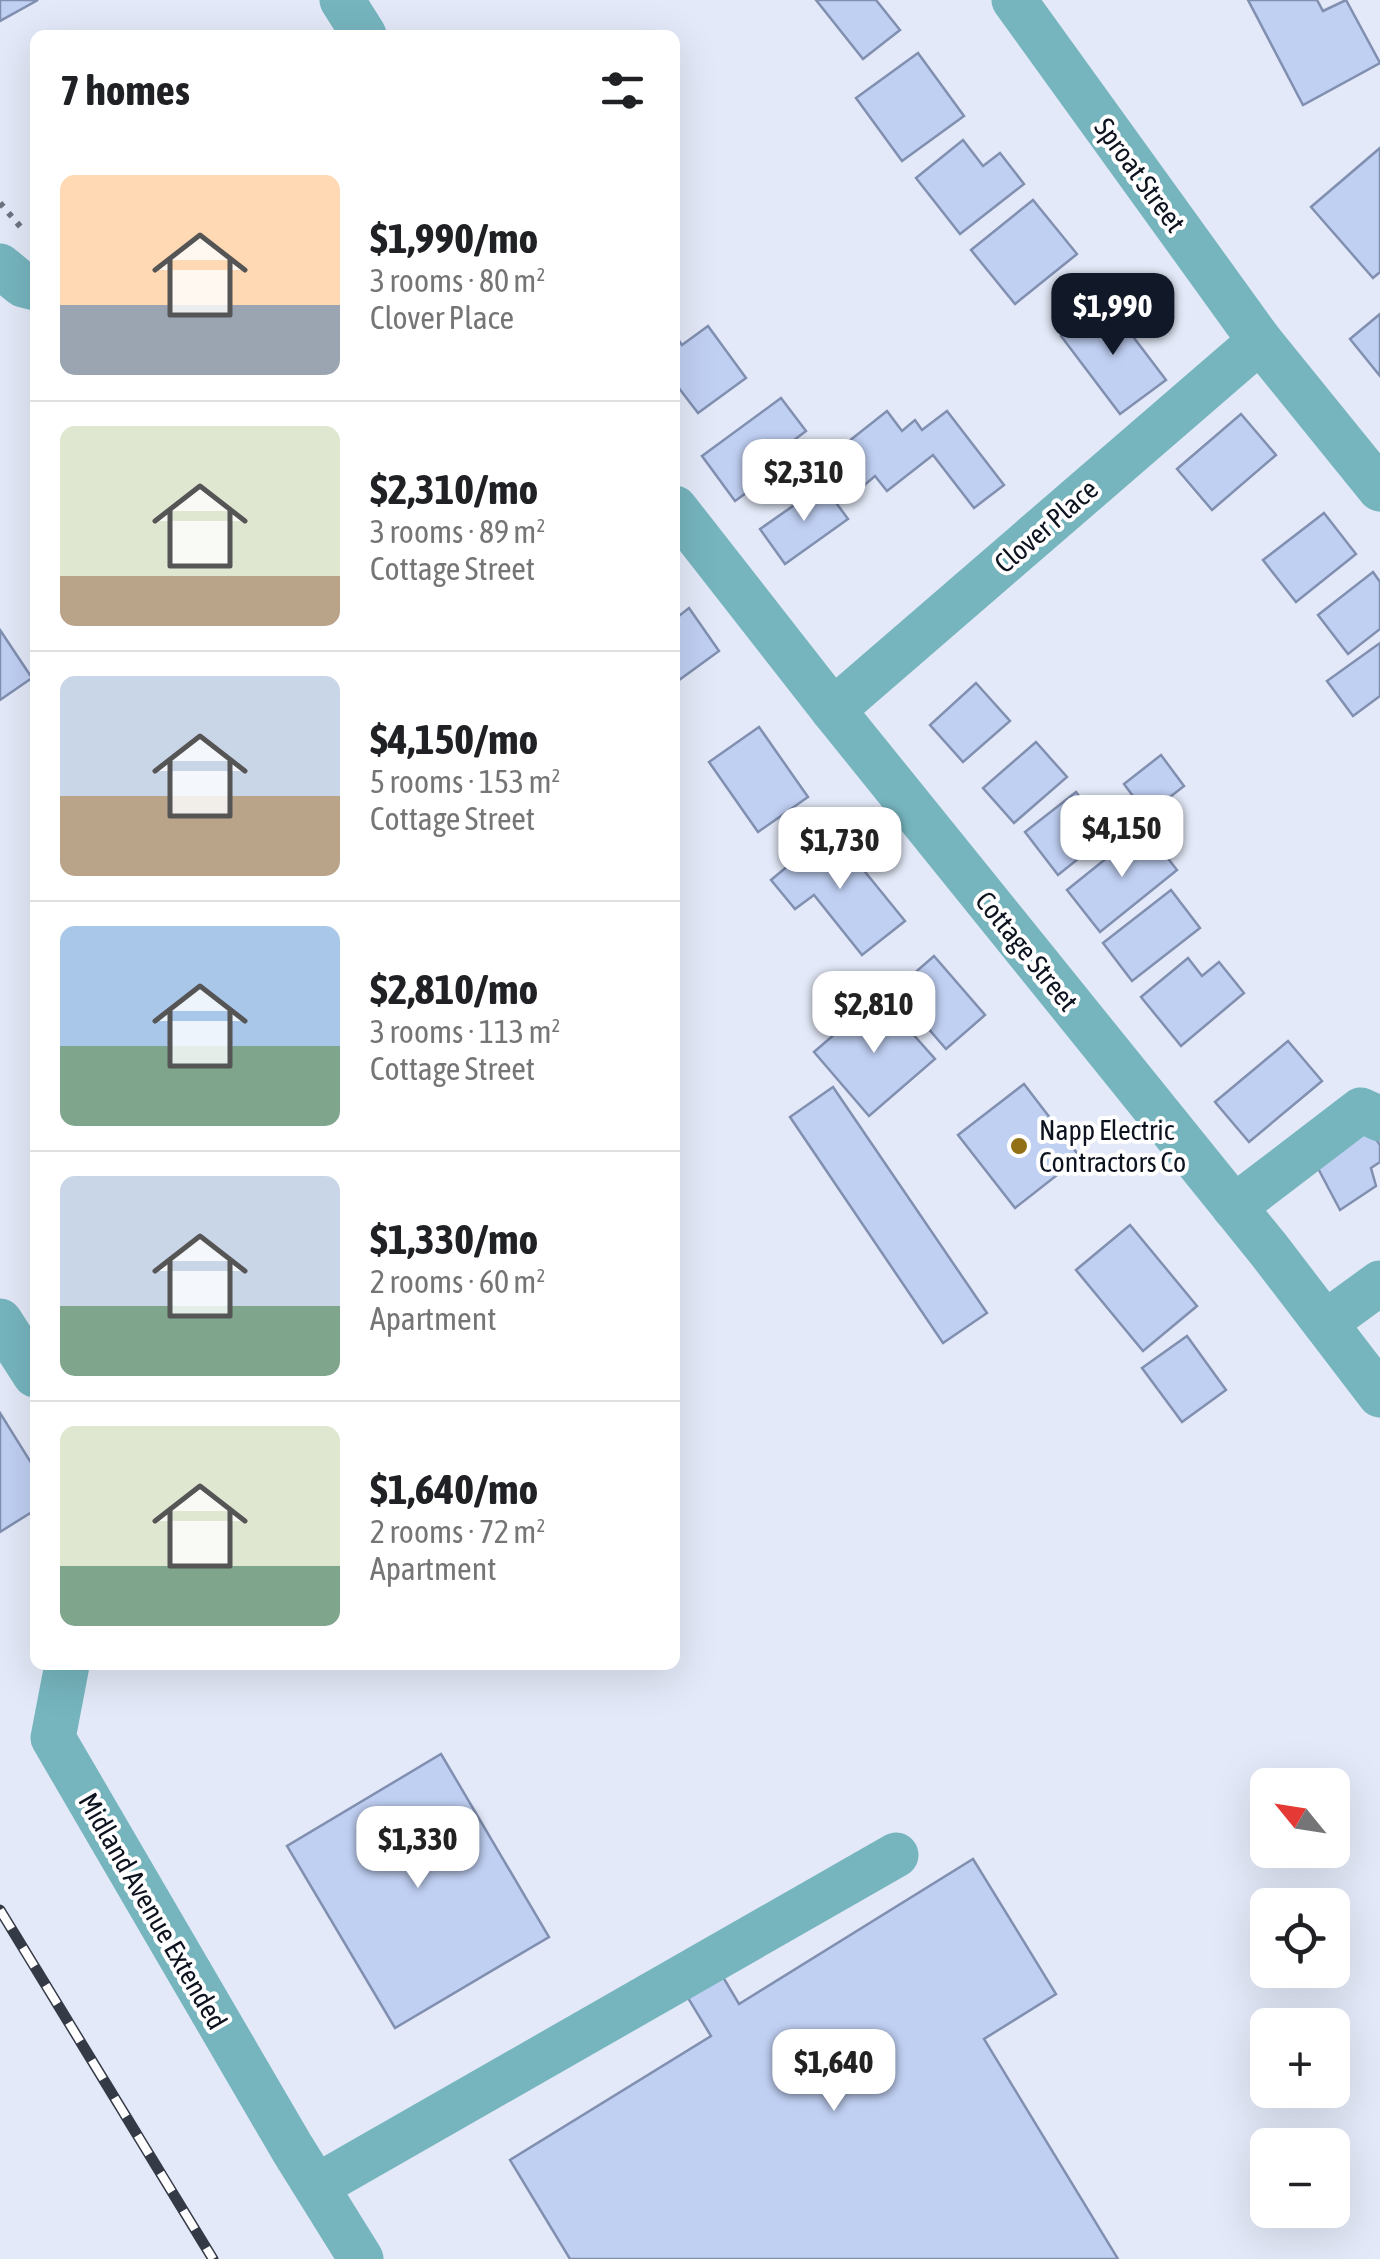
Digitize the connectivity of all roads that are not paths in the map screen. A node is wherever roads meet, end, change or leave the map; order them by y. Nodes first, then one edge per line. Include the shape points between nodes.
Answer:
1 (342, 0) edge
2 (1014, 0) edge
3 (361, 30) edge
4 (1260, 341) junction
5 (1380, 490) edge
6 (680, 514) edge
7 (833, 710) junction
8 (1380, 1119) edge
9 (1234, 1207) junction
10 (1380, 1283) edge
11 (0, 1321) edge
12 (1326, 1323) junction
13 (30, 1367) edge
14 (1380, 1394) edge
15 (66, 1670) edge
16 (896, 1855) dead end
17 (317, 2186) junction
18 (361, 2259) edge

1 - 3 street
2 - 4 street, Sproat Street
4 - 5 street, Sproat Street
4 - 7 street, Clover Place
6 - 7 street, Cottage Street
7 - 9 street, Cottage Street
8 - 9 street via 1360,1110
9 - 12 street, Cottage Street
10 - 12 street
11 - 13 street
12 - 14 street, Cottage Street
15 - 17 street, Midland Avenue Extended via 53,1738
16 - 17 street
17 - 18 street, Midland Avenue Extended

